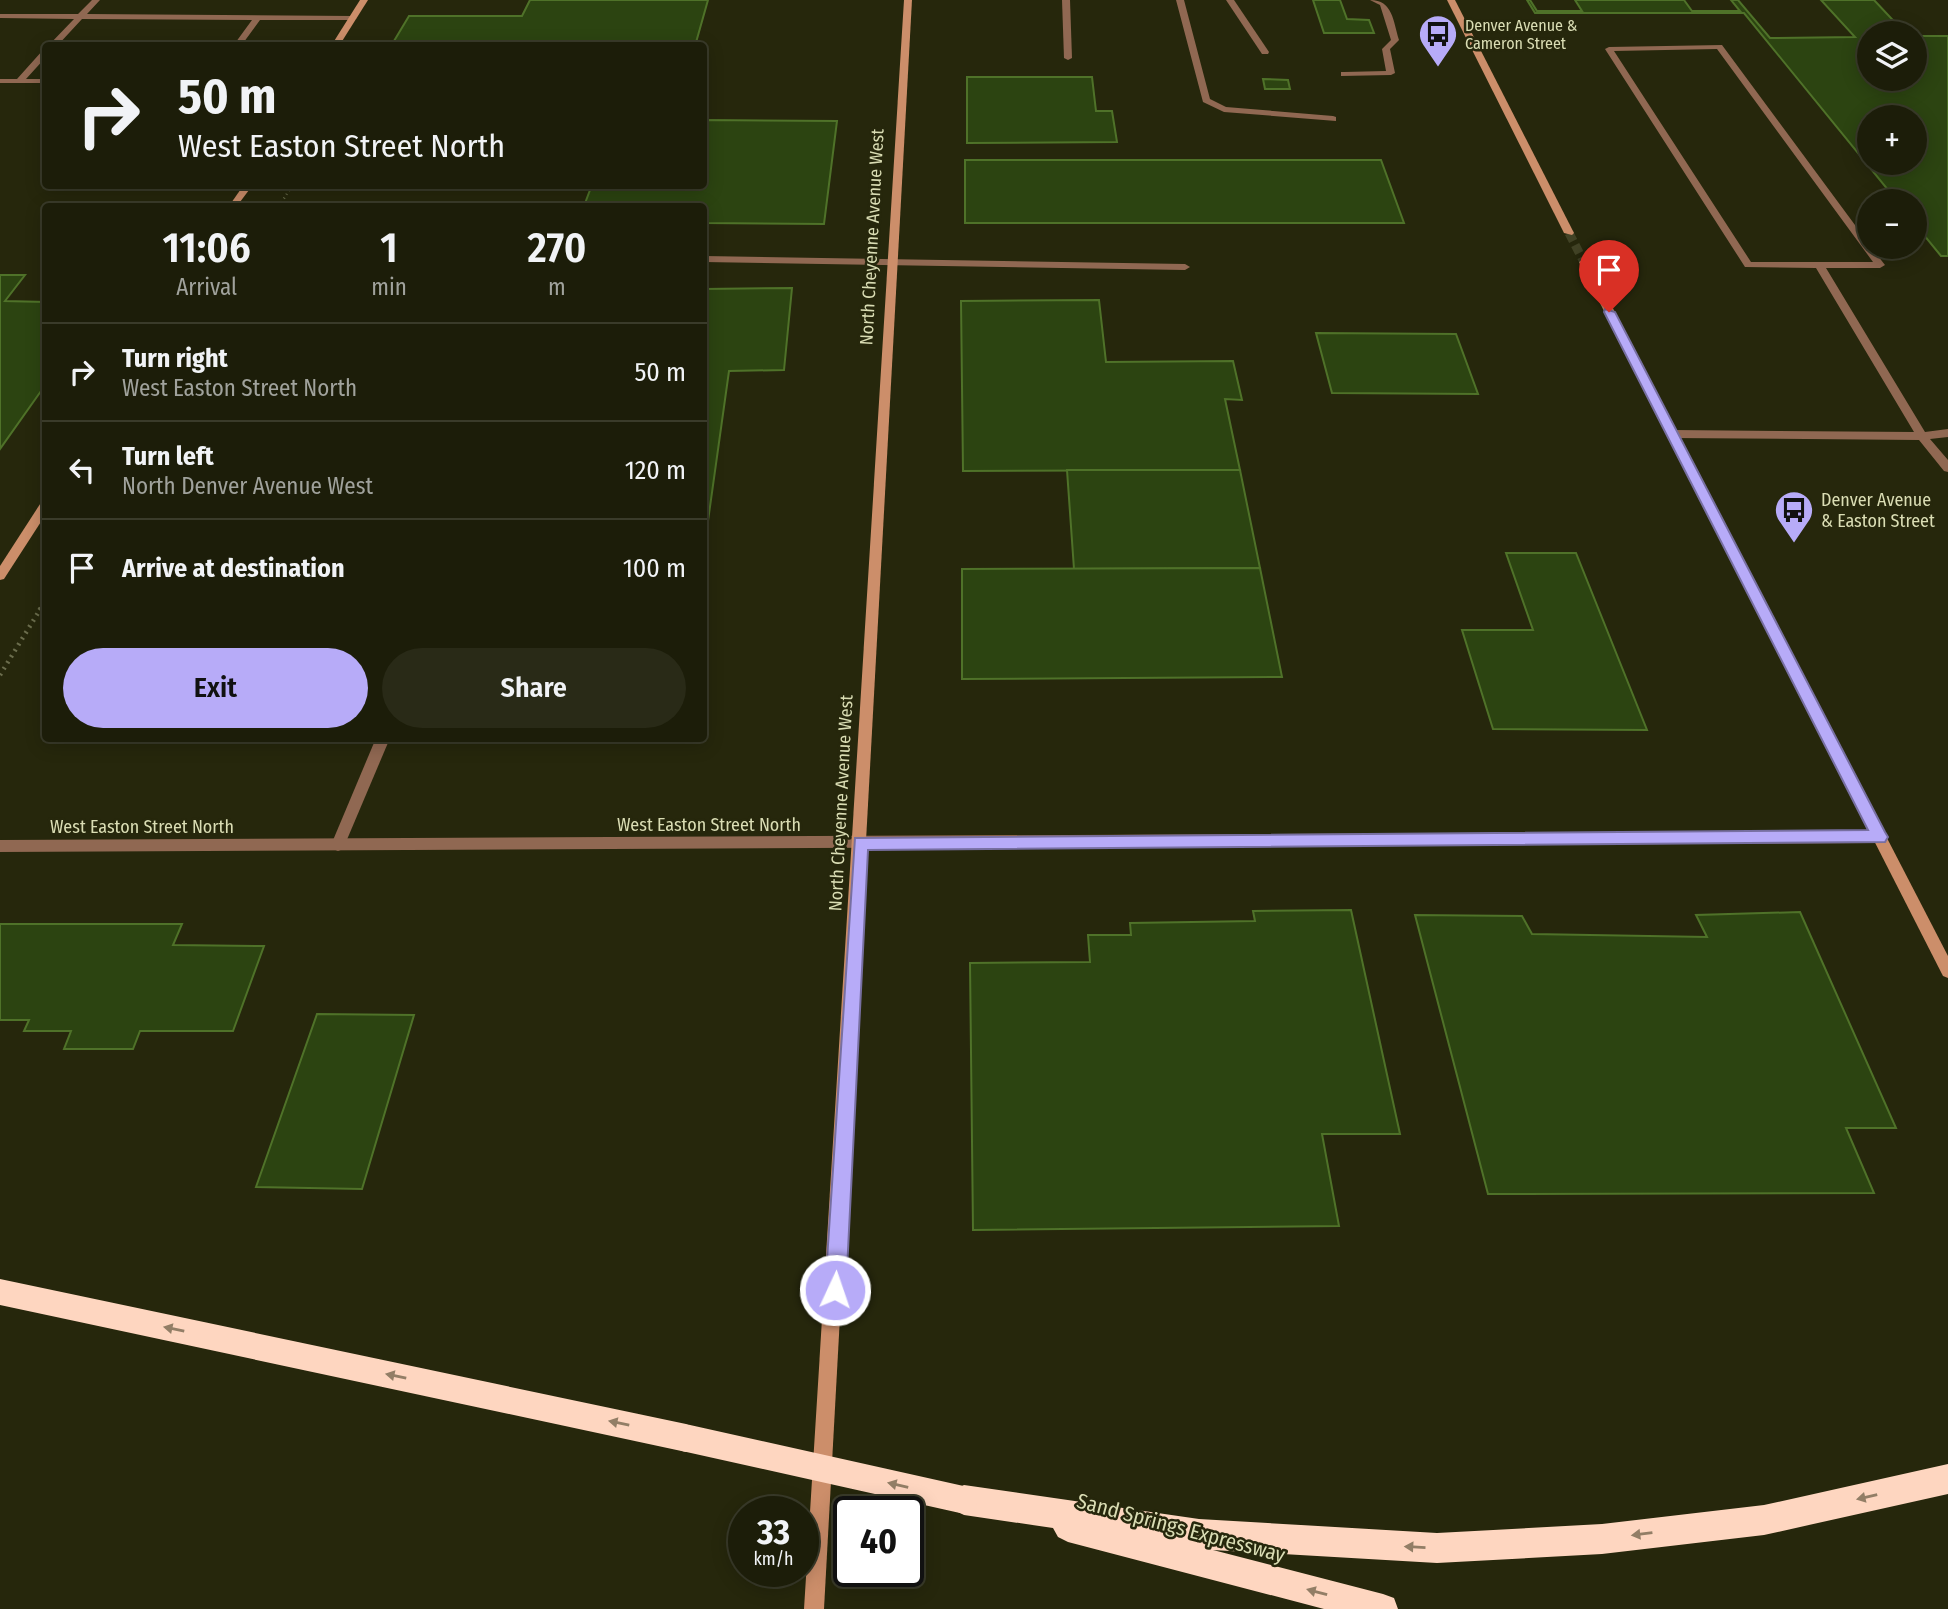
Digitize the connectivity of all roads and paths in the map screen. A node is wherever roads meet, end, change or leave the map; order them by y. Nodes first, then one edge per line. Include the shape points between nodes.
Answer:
1 (96, 0) edge
2 (364, 0) edge
3 (908, 0) edge
4 (1066, 0) edge
5 (1180, 0) edge
6 (1230, 0) edge
7 (1374, 0) edge
8 (1451, 0) edge
9 (0, 16) edge
10 (79, 17) junction
11 (258, 18) junction
12 (353, 18) junction
13 (56, 42) edge
14 (240, 42) edge
15 (338, 42) edge
16 (1265, 52) dead end
17 (42, 56) edge
18 (1068, 58) dead end
19 (1343, 74) dead end
20 (0, 81) edge
21 (19, 81) junction
22 (42, 81) edge
23 (1333, 119) dead end
24 (1569, 233) tunnel mouth
25 (707, 259) edge
26 (1584, 262) tunnel mouth
27 (891, 263) junction
28 (1820, 266) junction
29 (1185, 267) dead end
30 (1948, 433) edge
31 (1672, 434) junction
32 (1922, 436) junction
33 (1948, 468) edge
34 (42, 510) edge
35 (0, 576) edge
36 (42, 606) edge
37 (0, 675) edge
38 (381, 742) edge
39 (1880, 837) junction
40 (861, 843) junction
41 (338, 845) junction
42 (0, 846) edge
43 (1948, 971) edge
44 (0, 1292) edge
45 (1941, 1481) edge
46 (964, 1500) junction
47 (814, 1609) edge
48 (1383, 1609) edge

1 - 10 street
2 - 12 street
3 - 27 street, North Cheyenne Avenue West
4 - 18 street
5 - 23 street via 1206,100 1224,109
6 - 16 street
7 - 19 street via 1383,4 1395,40 1386,49 1391,73
8 - 24 street
9 - 10 street
10 - 11 street
10 - 13 street
11 - 12 street
11 - 14 street
12 - 15 street
17 - 21 street
20 - 21 street
21 - 22 street
25 - 27 street
26 - 31 street
27 - 29 street
27 - 40 street, North Cheyenne Avenue West
28 - 28 street via 1880,265 1719,47 1609,49 1748,265
28 - 32 street
30 - 32 street
31 - 32 street
31 - 39 street
32 - 33 street
34 - 35 street
36 - 37 path
38 - 41 street
39 - 40 street, West Easton Street North
39 - 43 street
40 - 41 street, West Easton Street North
40 - 47 street, North Cheyenne Avenue West
41 - 42 street, West Easton Street North
46 -> 44 highway, bridge
45 -> 46 highway via 1764,1520 1602,1539 1437,1548 1199,1534
48 -> 46 highway, Sand Springs Expressway

